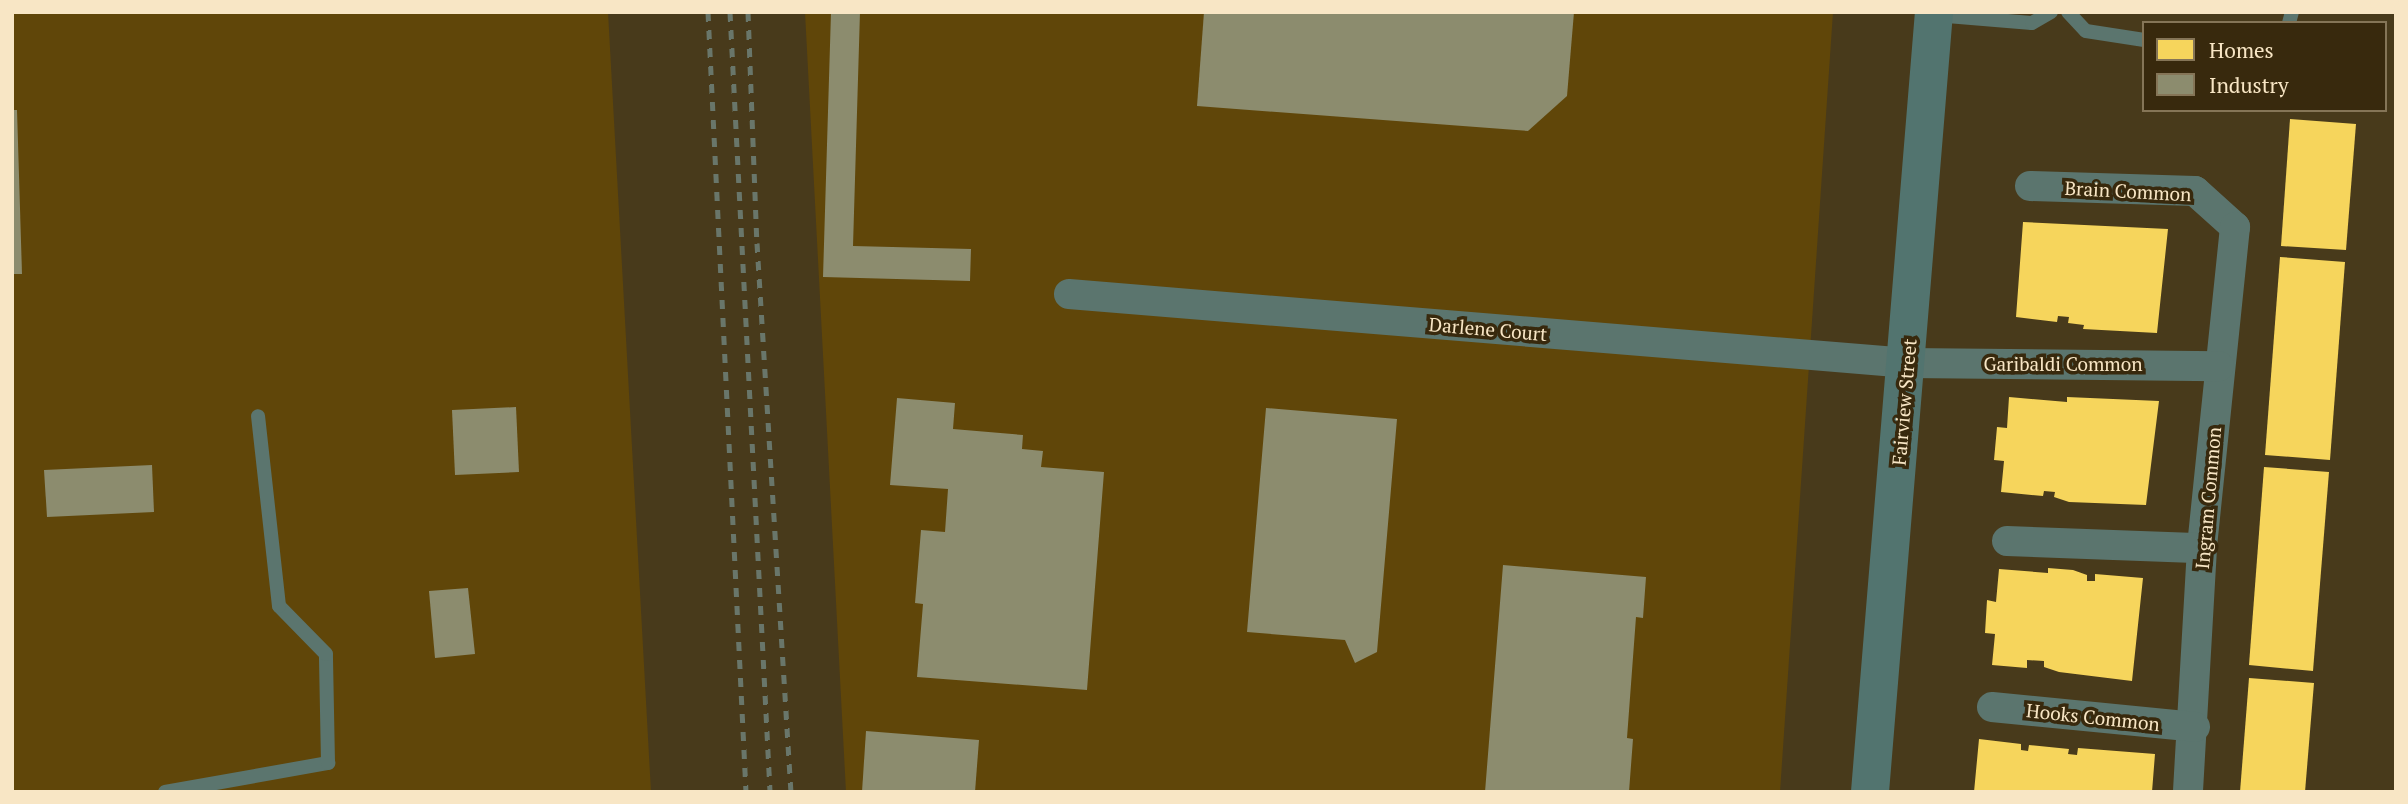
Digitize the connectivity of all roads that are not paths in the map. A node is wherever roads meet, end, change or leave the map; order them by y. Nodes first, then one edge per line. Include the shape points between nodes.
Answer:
1 (2051, 12) edge
2 (2068, 12) edge
3 (1934, 14) edge
4 (2142, 40) edge
5 (2030, 186) dead end
6 (2221, 209) joint
7 (1069, 295) dead end
8 (1908, 363) junction
9 (2219, 366) junction
10 (258, 416) dead end
11 (2007, 541) dead end
12 (2202, 548) junction
13 (1992, 707) dead end
14 (2195, 727) junction
15 (165, 792) edge
16 (1870, 792) edge
17 (2188, 792) edge

1 - 3 lane via 2032,23
2 - 4 lane via 2086,31
3 - 8 main road, Fairview Street
5 - 6 street, Brain Common via 2195,191
6 - 9 street, Ingram Common via 2235,227
7 - 8 street, Darlene Court
8 - 9 street, Garibaldi Common
8 - 16 main road, Fairview Street
9 - 12 street, Ingram Common
10 - 15 lane via 279,606 326,654 328,762
11 - 12 street
12 - 14 street, Ingram Common
13 - 14 street, Hooks Common
14 - 17 street, Ingram Common

